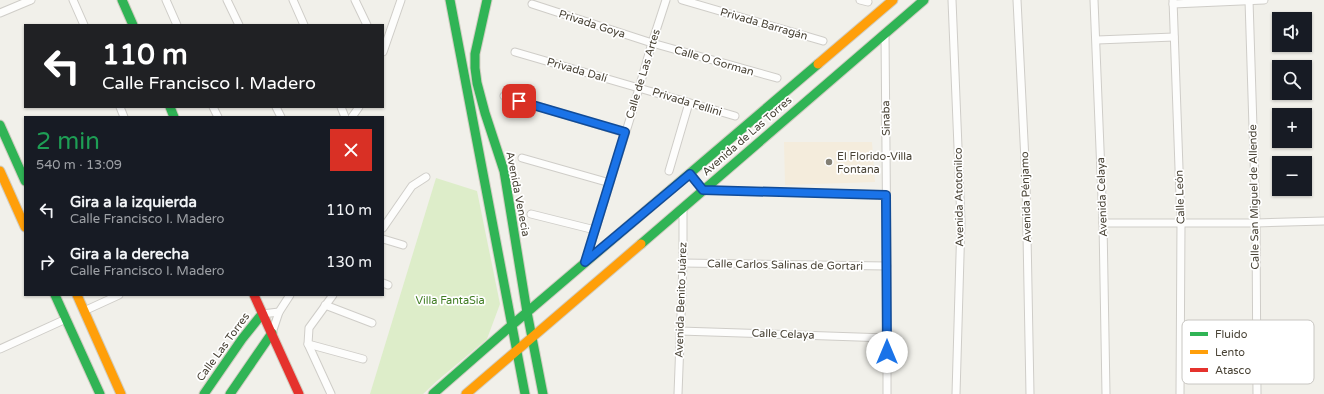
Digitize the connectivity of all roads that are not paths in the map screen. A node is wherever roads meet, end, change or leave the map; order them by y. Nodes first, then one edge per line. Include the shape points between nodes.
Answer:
1 (30, 0) edge
2 (73, 0) edge
3 (122, 0) edge
4 (166, 0) edge
5 (227, 0) edge
6 (293, 0) edge
7 (355, 0) edge
8 (401, 0) edge
9 (450, 0) edge
10 (487, 0) edge
11 (666, 0) edge
12 (682, 0) edge
13 (860, 0) edge
14 (893, 0) edge
15 (924, 0) edge
16 (952, 0) edge
17 (1017, 0) edge
18 (1094, 0) edge
19 (1249, 0) edge
20 (1264, 0) edge
21 (868, 2) dead end
22 (1173, 2) edge
23 (532, 4) dead end
24 (0, 13) edge
25 (84, 24) edge
26 (133, 24) edge
27 (177, 24) edge
28 (239, 24) edge
29 (304, 24) edge
30 (366, 24) edge
31 (885, 34) junction
32 (1174, 37) junction
33 (1097, 40) junction
34 (823, 41) dead end
35 (652, 43) junction
36 (384, 49) edge
37 (515, 52) dead end
38 (777, 78) dead end
39 (639, 88) junction
40 (504, 96) dead end
41 (689, 103) junction
42 (735, 116) dead end
43 (0, 125) edge
44 (625, 132) junction
45 (522, 158) dead end
46 (0, 171) edge
47 (669, 171) dead end
48 (690, 174) junction
49 (426, 177) dead end
50 (24, 179) edge
51 (610, 183) junction
52 (703, 190) junction
53 (886, 195) junction
54 (683, 207) junction
55 (531, 214) dead end
56 (1324, 221) edge
57 (1103, 223) junction
58 (1256, 223) junction
59 (1181, 224) junction
60 (24, 225) edge
61 (384, 227) edge
62 (595, 230) junction
63 (384, 239) edge
64 (403, 245) dead end
65 (585, 262) junction
66 (683, 263) junction
67 (887, 266) junction
68 (55, 296) edge
69 (77, 296) edge
70 (117, 296) edge
71 (254, 296) edge
72 (289, 296) edge
73 (332, 296) edge
74 (325, 305) junction
75 (84, 311) junction
76 (279, 312) junction
77 (527, 312) junction
78 (262, 314) junction
79 (66, 319) junction
80 (1257, 320) edge
81 (372, 323) dead end
82 (512, 325) junction
83 (680, 331) junction
84 (272, 333) junction
85 (532, 337) junction
86 (887, 338) junction
87 (308, 344) junction
88 (0, 349) edge
89 (517, 350) junction
90 (363, 359) dead end
91 (1257, 384) edge
92 (100, 394) edge
93 (121, 394) edge
94 (204, 394) edge
95 (230, 394) edge
96 (299, 394) edge
97 (331, 394) edge
98 (433, 394) edge
99 (466, 394) edge
100 (525, 394) edge
101 (544, 394) edge
102 (678, 394) edge
103 (887, 394) edge
104 (956, 394) edge
105 (1030, 394) edge
106 (1106, 394) edge
107 (1180, 394) edge
108 (1257, 394) edge

1 - 24 street
2 - 25 street
3 - 26 main road
4 - 27 street
5 - 28 street
6 - 29 street
7 - 30 street
8 - 36 street
9 - 82 main road
10 - 77 main road, Avenida Venecia via 475,55 476,80 504,171
11 - 35 street, Calle de Las Artes
12 - 34 street, Privada Barragán
13 - 21 street
14 - 48 main road, Avenida de Las Torres
15 - 31 main road, Avenida de Las Torres
16 - 104 street, Avenida Atotonilco via 961,220
17 - 105 street, Avenida Pénjamo via 1026,181
18 - 33 street, Avenida Celaya
19 - 20 street
19 - 22 street
19 - 58 street, Calle San Miguel de Allende
22 - 32 street, Calle León
23 - 35 street, Privada Goya
31 - 52 main road, Avenida de Las Torres
31 - 53 street, Sinaba
32 - 33 street
32 - 59 street, Calle León
33 - 57 street, Avenida Celaya
35 - 38 street, Calle O Gorman
35 - 39 street, Calle de Las Artes
37 - 39 street, Privada Dalí
39 - 41 street, Privada Fellini
39 - 44 street, Calle de Las Artes
40 - 44 street
41 - 42 street, Privada Fellini
41 - 47 street
43 - 50 main road
44 - 51 street, Calle de Las Artes
45 - 51 street
46 - 60 main road
48 - 52 street
48 - 65 main road, Avenida de Las Torres
49 - 61 street via 412,186
51 - 62 street, Calle de Las Artes
52 - 53 street
52 - 54 main road, Avenida de Las Torres
53 - 67 street, Sinaba
54 - 66 street, Avenida Benito Juárez
54 - 85 main road, Avenida de Las Torres
55 - 62 street
56 - 58 street
57 - 59 street
57 - 106 street, Avenida Celaya
58 - 59 street
58 - 80 street, Calle San Miguel de Allende
59 - 107 street, Calle León
62 - 65 street, Calle de Las Artes
63 - 64 street
65 - 77 main road, Avenida de Las Torres
66 - 67 street, Calle Carlos Salinas de Gortari
66 - 83 street, Avenida Benito Juárez
67 - 86 street, Sinaba
68 - 79 main road
69 - 75 main road
70 - 75 street
71 - 78 main road
72 - 76 street
73 - 74 street
74 - 81 street
74 - 87 street via 309,328
75 - 93 main road
76 - 78 street
76 - 84 street
77 - 82 main road, Avenida de Las Torres
77 - 85 main road, Avenida Venecia
78 - 84 main road
78 - 94 main road, Calle Las Torres
79 - 88 street
79 - 92 main road
82 - 89 main road
82 - 98 main road, Avenida de Las Torres
83 - 86 street, Calle Celaya
83 - 102 street, Avenida Benito Juárez
84 - 95 main road
84 - 96 main road
85 - 89 main road, Avenida de Las Torres
85 - 101 main road, Avenida Venecia
86 - 103 street, Sinaba
87 - 90 street
87 - 97 street
89 - 99 main road, Avenida de Las Torres
89 - 100 main road
91 - 108 street, Calle San Miguel de Allende

